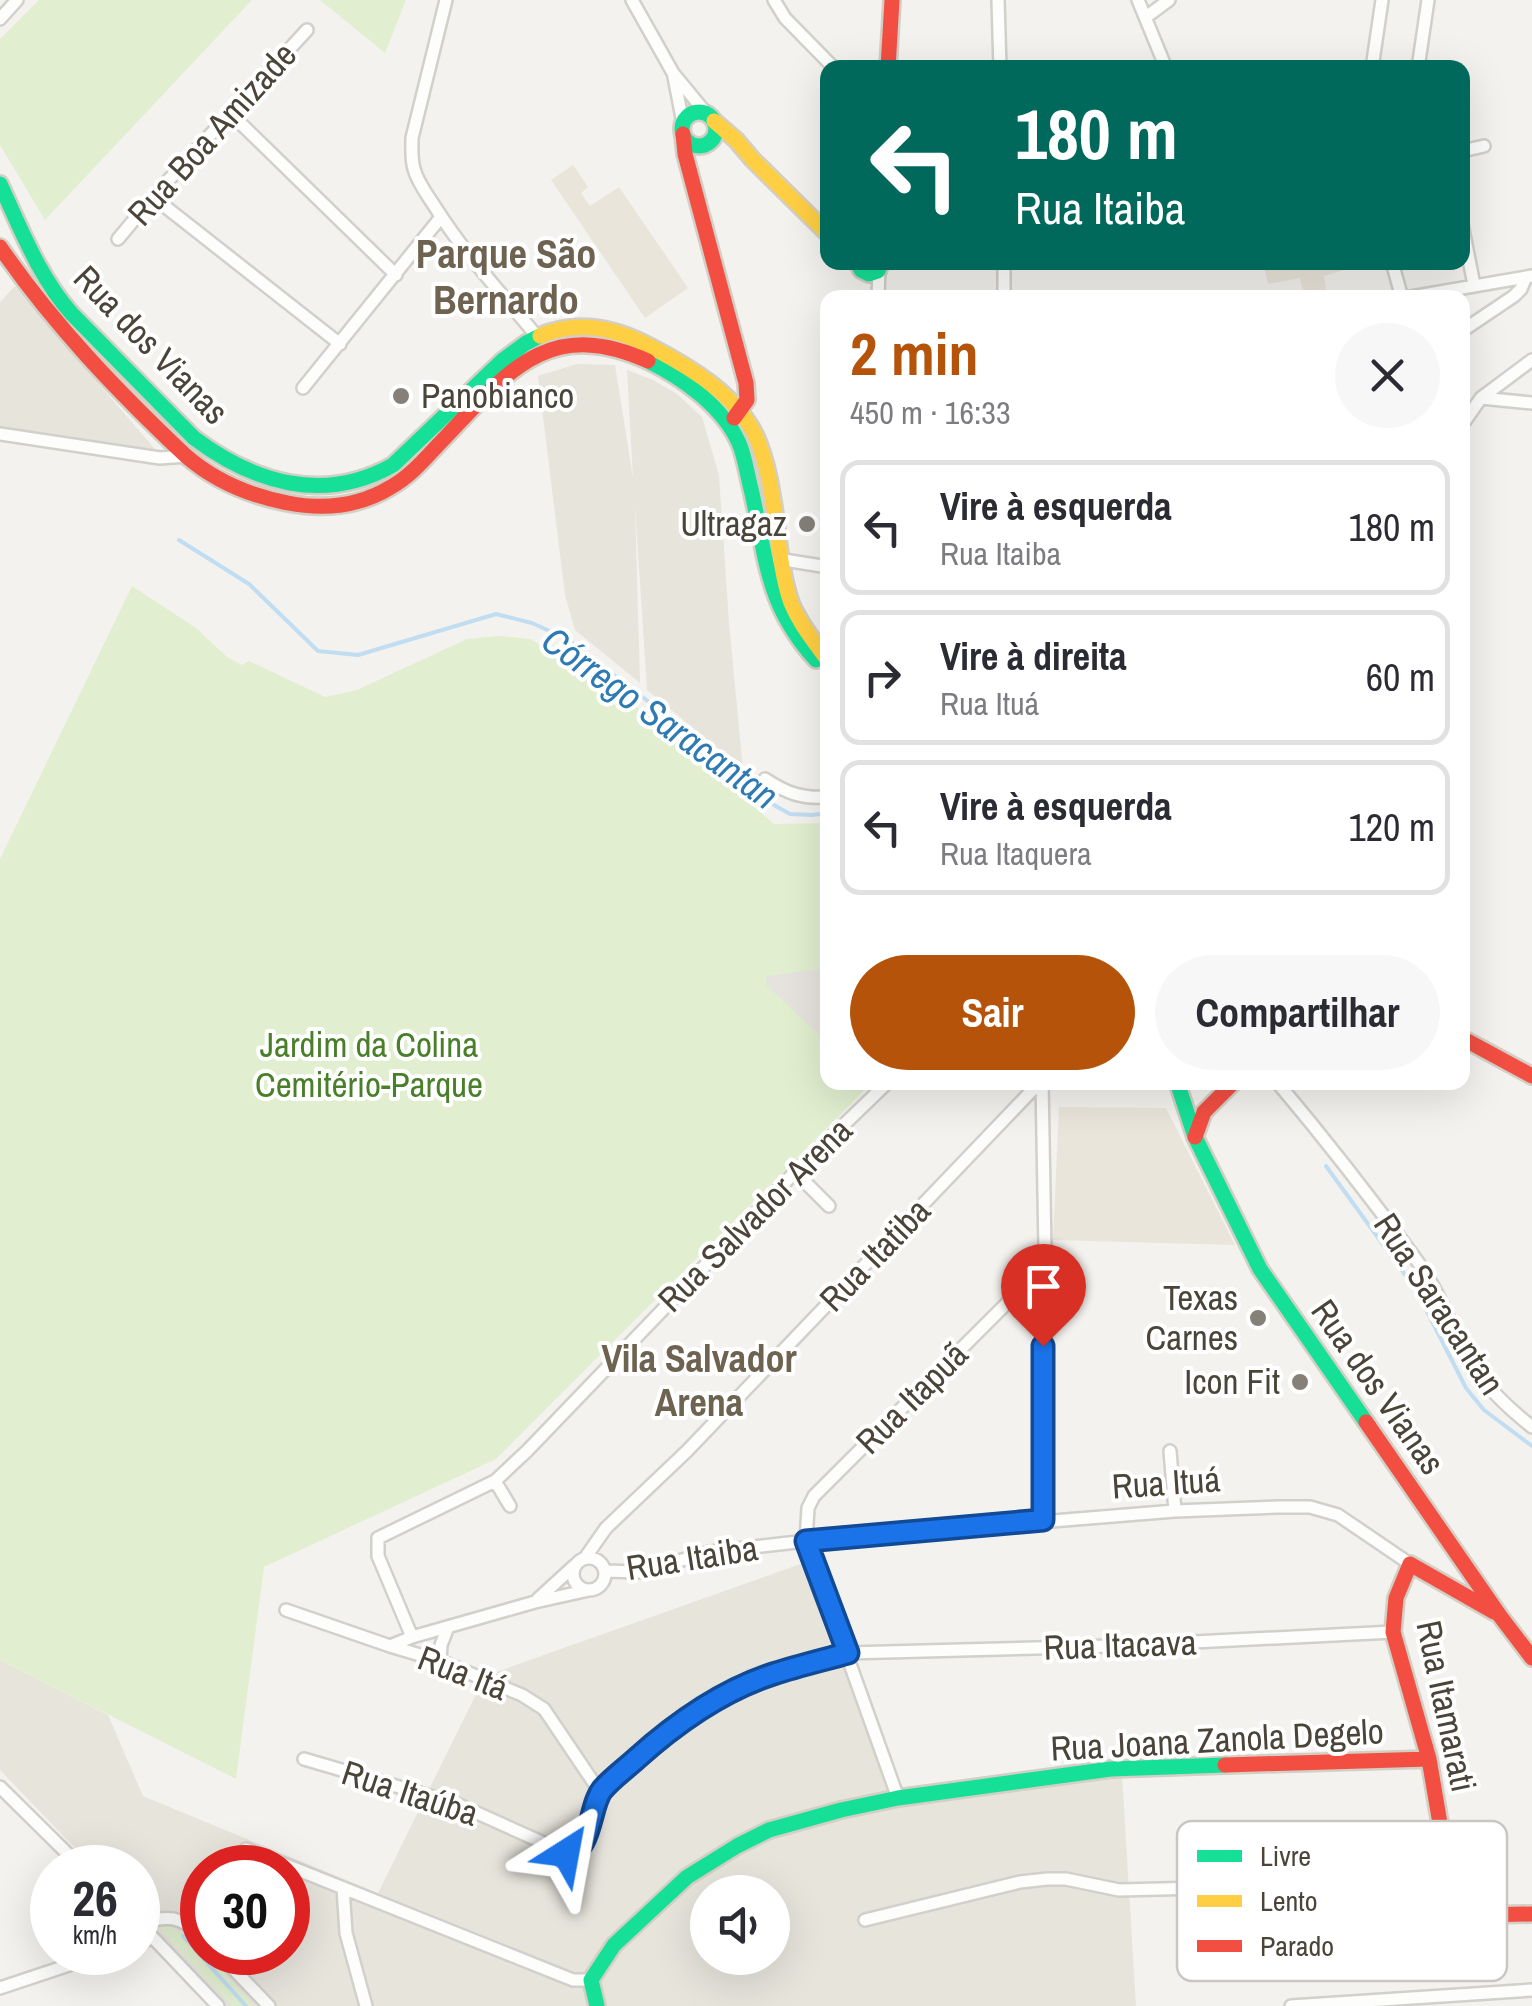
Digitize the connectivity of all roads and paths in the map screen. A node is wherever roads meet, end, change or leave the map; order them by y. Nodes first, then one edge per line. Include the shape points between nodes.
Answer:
1 (17, 0) edge
2 (446, 0) edge
3 (632, 0) edge
4 (774, 0) edge
5 (892, 0) edge
6 (998, 0) edge
7 (1138, 0) edge
8 (1169, 0) edge
9 (1382, 0) edge
10 (1428, 0) edge
11 (1146, 17) junction
12 (0, 19) edge
13 (306, 30) dead end
14 (828, 60) edge
15 (888, 60) edge
16 (1000, 60) edge
17 (1163, 60) edge
18 (1373, 60) edge
19 (1419, 60) edge
20 (673, 73) junction
21 (230, 113) junction
22 (710, 117) junction
23 (683, 129) junction
24 (704, 144) junction
25 (1484, 146) dead end
26 (1470, 149) edge
27 (753, 160) junction
28 (0, 184) edge
29 (695, 186) junction
30 (152, 196) junction
31 (441, 217) junction
32 (820, 226) edge
33 (118, 239) dead end
34 (0, 247) edge
35 (1470, 264) edge
36 (396, 274) junction
37 (1529, 276) edge
38 (1474, 284) junction
39 (1444, 290) edge
40 (1470, 326) edge
41 (542, 343) junction
42 (340, 344) junction
43 (1532, 360) edge
44 (303, 388) dead end
45 (1481, 398) junction
46 (1532, 403) edge
47 (740, 411) junction
48 (1470, 414) edge
49 (728, 424) junction
50 (0, 434) edge
51 (186, 456) junction
52 (764, 558) junction
53 (782, 560) junction
54 (820, 565) edge
55 (820, 649) edge
56 (820, 662) edge
57 (766, 779) dead end
58 (820, 797) edge
59 (1470, 1042) edge
60 (1532, 1076) edge
61 (880, 1090) edge
62 (1033, 1090) edge
63 (1041, 1090) edge
64 (1180, 1090) edge
65 (1226, 1090) edge
66 (1284, 1090) edge
67 (1195, 1137) junction
68 (795, 1172) junction
69 (829, 1206) dead end
70 (1043, 1267) junction
71 (1532, 1427) edge
72 (1170, 1451) dead end
73 (495, 1480) junction
74 (510, 1506) dead end
75 (1175, 1510) junction
76 (1043, 1520) junction
77 (806, 1541) junction
78 (580, 1562) junction
79 (1410, 1564) junction
80 (605, 1570) junction
81 (640, 1572) junction
82 (594, 1588) junction
83 (535, 1602) junction
84 (286, 1610) dead end
85 (1500, 1616) junction
86 (448, 1627) junction
87 (1392, 1632) junction
88 (412, 1637) junction
89 (390, 1646) junction
90 (848, 1653) junction
91 (1532, 1658) edge
92 (440, 1661) junction
93 (304, 1759) dead end
94 (1429, 1759) junction
95 (0, 1786) edge
96 (600, 1792) junction
97 (898, 1798) junction
98 (1440, 1821) edge
99 (59, 1845) edge
100 (310, 1875) edge
101 (342, 1888) junction
102 (1177, 1889) edge
103 (1532, 1914) edge
104 (1507, 1915) edge
105 (866, 1920) dead end
106 (160, 1946) edge
107 (0, 1975) edge
108 (38, 1975) edge
109 (239, 1975) edge
110 (591, 1980) junction
111 (5, 1986) edge
112 (1532, 1990) edge
113 (218, 2006) edge
114 (269, 2006) edge
115 (366, 2006) edge
116 (597, 2006) edge
117 (1291, 2006) edge

1 - 12 street
2 - 31 street via 411,153
3 - 20 street
4 - 14 street
5 - 15 street
6 - 16 street
7 - 11 street
8 - 11 street
9 - 18 street
10 - 19 street
11 - 17 street
13 - 21 street, Rua Boa Amizade
20 - 22 street
20 - 23 street
21 - 30 street, Rua Boa Amizade
21 - 36 street
22 - 23 street via 695,112
22 - 24 street via 716,130
22 - 27 street
23 - 24 street via 689,143
23 - 29 street
24 - 27 street
24 - 29 street
25 - 26 street
27 - 32 street
28 - 41 street, Rua dos Vianas via 54,292 191,438 274,481 336,486 375,476 506,358
29 - 47 street via 746,383
30 - 33 street, Rua Boa Amizade
30 - 42 street
31 - 36 street
31 - 41 street
34 - 51 street, Rua dos Vianas via 102,372
35 - 38 street
36 - 42 street
37 - 38 street
37 - 40 street via 1514,296
38 - 39 street
41 - 47 street, Rua dos Vianas via 566,327 622,333 704,379
41 - 49 street, Rua dos Vianas via 630,352 690,388
41 - 51 street, Rua dos Vianas via 411,472 368,498 335,506 281,503 241,492
42 - 44 street
43 - 45 street
45 - 46 street
45 - 48 street
47 - 49 street
47 - 53 street, Rua dos Vianas via 766,472
49 - 52 street, Rua dos Vianas via 740,444
50 - 51 street via 160,458
52 - 53 street
52 - 56 street, Rua dos Vianas via 781,617
53 - 54 street
53 - 55 street, Rua dos Vianas via 795,613
57 - 58 street via 799,797
59 - 60 street
61 - 68 street, Rua Salvador Arena
62 - 78 street, Rua Itatiba
63 - 70 street
64 - 67 street, Rua dos Vianas
65 - 67 street via 1204,1112
66 - 71 street, Rua Saracantan via 1415,1257 1478,1374
67 - 85 street, Rua dos Vianas via 1260,1269
68 - 69 street
68 - 73 street, Rua Salvador Arena
70 - 76 street
70 - 77 street, Rua Itapuã via 814,1496
72 - 75 street
73 - 74 street
73 - 88 street, Rua Salvador Arena via 378,1538 378,1556
75 - 76 street, Rua Ituá
75 - 79 street, Rua Ituá via 1310,1507 1338,1516
76 - 77 street, Rua Ituá
77 - 81 street, Rua Itaiba via 710,1552
77 - 90 street, Rua Itaiba
78 - 80 street via 597,1560
78 - 82 street via 575,1582
78 - 83 street, Rua Itatiba
79 - 85 street, Rua Ituá
79 - 87 street, Rua Itamarati
80 - 81 street, Rua Itaiba
80 - 82 street
81 - 82 street
82 - 83 street
83 - 86 street
84 - 89 street, Rua Itá
85 - 91 street, Rua dos Vianas
86 - 88 street
86 - 92 street
87 - 90 street, Rua Itacava
87 - 94 street, Rua Itamarati
88 - 89 street
89 - 92 street, Rua Itá
90 - 96 street, Rua Itaúba via 724,1696 671,1728
90 - 97 street, Rua Itaiba
92 - 96 street, Rua Itá via 544,1709
93 - 96 street, Rua Itaúba via 458,1804 566,1853 583,1842
94 - 97 street, Rua Joana Zanola Degelo via 1111,1768
94 - 98 street, Rua Itamarati
95 - 99 street
97 - 110 street, Rua Joana Zanola Degelo via 770,1830 737,1846 687,1877 644,1916 614,1944
100 - 101 street
101 - 110 street via 573,1980
101 - 115 street via 346,1933
102 - 105 street via 1119,1890 1047,1879
103 - 104 street
106 - 113 street
107 - 111 street
108 - 111 street
109 - 114 street
110 - 116 street
112 - 117 street

